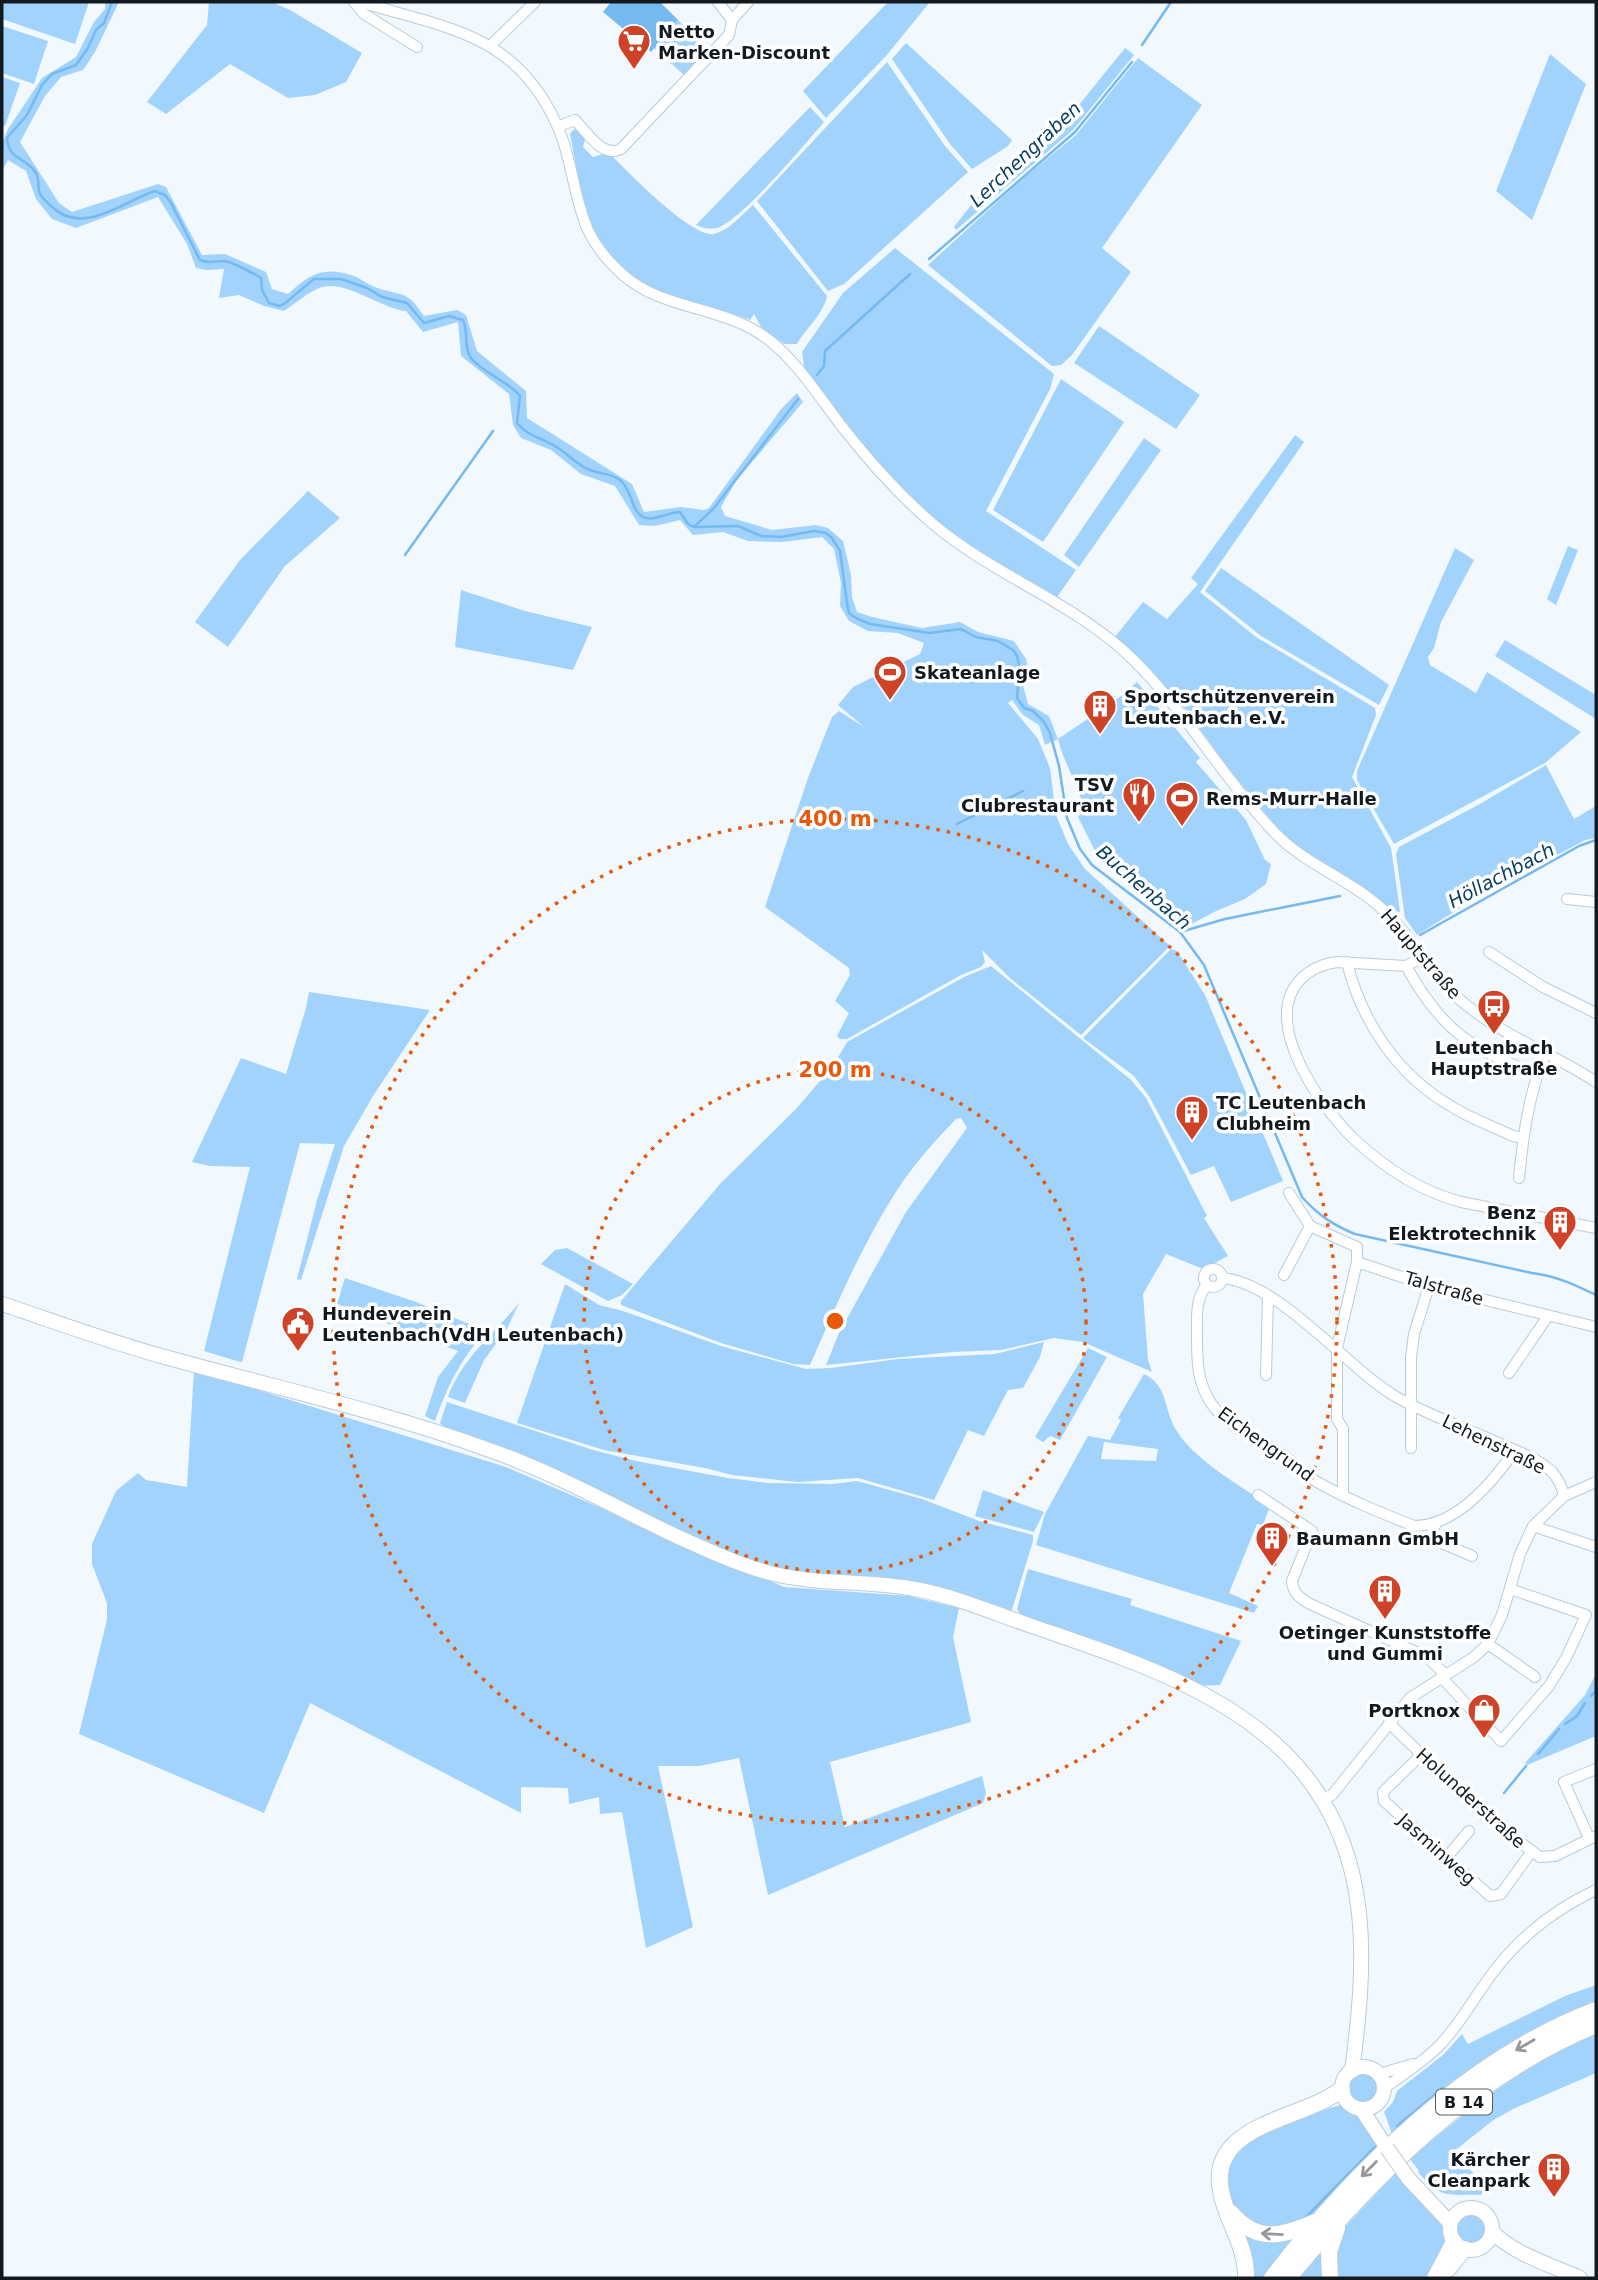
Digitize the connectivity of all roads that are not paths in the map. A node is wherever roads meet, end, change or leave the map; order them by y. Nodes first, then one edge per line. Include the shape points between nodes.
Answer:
1 (354, 2) edge
2 (360, 2) edge
3 (535, 2) edge
4 (718, 2) edge
5 (748, 2) edge
6 (732, 20) junction
7 (490, 46) junction
8 (417, 47) dead end
9 (559, 126) junction
10 (1567, 899) dead end
11 (1596, 902) edge
12 (1489, 952) dead end
13 (1423, 957) junction
14 (1347, 962) junction
15 (1406, 966) junction
16 (1596, 1013) edge
17 (1545, 1054) junction
18 (1537, 1074) junction
19 (1596, 1082) edge
20 (1523, 1138) junction
21 (1519, 1178) dead end
22 (1289, 1193) dead end
23 (1310, 1226) junction
24 (1596, 1228) edge
25 (1357, 1262) junction
26 (1284, 1275) dead end
27 (1207, 1285) joint
28 (1429, 1286) junction
29 (1268, 1296) junction
30 (2, 1304) edge
31 (1548, 1316) junction
32 (1596, 1327) edge
33 (1337, 1348) junction
34 (1509, 1373) dead end
35 (1266, 1375) dead end
36 (1411, 1405) junction
37 (1411, 1448) dead end
38 (1515, 1450) junction
39 (1596, 1482) edge
40 (1258, 1495) dead end
41 (1343, 1496) junction
42 (1564, 1496) junction
43 (1436, 1522) junction
44 (1533, 1526) junction
45 (1596, 1547) edge
46 (1472, 1556) dead end
47 (1510, 1589) junction
48 (1488, 1644) junction
49 (1443, 1676) junction
50 (1535, 1677) dead end
51 (1389, 1723) junction
52 (1420, 1755) junction
53 (1596, 1769) edge
54 (1322, 1799) junction
55 (1469, 1830) dead end
56 (1593, 1837) edge
57 (1531, 1852) junction
58 (1446, 1858) junction
59 (1596, 1890) edge
60 (1596, 2010) edge
61 (1596, 2025) edge
62 (1425, 2059) junction
63 (1358, 2069) junction
64 (1379, 2074) junction
65 (1384, 2088) junction
66 (1344, 2095) junction
67 (1369, 2108) junction
68 (1228, 2210) junction
69 (1454, 2217) junction
70 (1339, 2219) junction
71 (1320, 2220) junction
72 (1489, 2238) junction
73 (1459, 2246) junction
74 (1246, 2278) edge
75 (1272, 2278) edge
76 (1288, 2278) edge
77 (1330, 2278) edge
78 (1437, 2278) edge
79 (1580, 2278) edge

1 - 8 street via 363,14
2 - 7 street, Hauptstraße
3 - 7 street
4 - 6 street
5 - 6 street
6 - 9 street via 729,35 621,149 606,152 575,120
7 - 9 street, Hauptstraße via 543,98
9 - 13 street, Hauptstraße via 582,220 622,274 645,292 727,317 770,341 869,461 916,509 960,544 1105,636 1149,676 1279,838 1375,902
10 - 11 street
12 - 16 street via 1543,987
13 - 15 street
13 - 17 street, Hauptstraße via 1443,984 1468,1006
14 - 15 street
14 - 20 street via 1361,1005 1400,1065 1450,1106
14 - 24 street via 1325,964 1303,977 1286,1007 1298,1058 1312,1086 1354,1140 1412,1184 1441,1197
15 - 18 street via 1418,989 1452,1030
17 - 18 street
17 - 19 street, Hauptstraße
18 - 20 street
20 - 21 street
22 - 23 street
23 - 25 street via 1357,1247
23 - 26 street
25 - 28 street, Talstraße
25 - 33 street
27 - 29 street, Lehenstraße via 1203,1276 1209,1269 1218,1270 1222,1279 1249,1285
27 - 41 street, Eichengrund via 1198,1307 1197,1350 1200,1380 1208,1399 1242,1431
28 - 31 street, Talstraße
28 - 36 street via 1414,1334
29 - 33 street, Lehenstraße
29 - 35 street
30 - 54 main road via 160,1356 435,1430 507,1456 716,1555 770,1573 938,1594 1112,1654 1231,1712 1289,1758
31 - 32 street, Talstraße
31 - 34 street
33 - 36 street, Lehenstraße via 1389,1393
33 - 41 street
36 - 37 street
36 - 38 street, Lehenstraße
38 - 42 street, Lehenstraße via 1553,1473
38 - 43 street via 1463,1506
39 - 42 street
40 - 49 street via 1312,1531 1292,1581 1298,1597 1427,1657
41 - 43 street, Eichengrund via 1414,1526
42 - 44 street
43 - 46 street via 1430,1538
44 - 45 street
44 - 47 street
47 - 48 street
47 - 49 street via 1586,1615 1549,1686 1501,1741
48 - 49 street
48 - 50 street
49 - 51 street via 1409,1698
51 - 52 street, Holunderstraße
51 - 54 street via 1332,1795
52 - 57 street, Holunderstraße
52 - 58 street, Jasminweg via 1382,1797
53 - 56 street via 1564,1782
54 - 63 main road via 1345,1843 1360,1910
55 - 58 street, Holunderstraße
56 - 57 street, Holunderstraße via 1549,1858
57 - 58 street, Jasminweg via 1500,1894 1490,1896
59 - 62 street via 1559,1909 1522,1938 1449,2035
60 -> 71 highway, B 14 via 1518,2049 1462,2087 1391,2147
61 - 70 highway, B 14 via 1554,2044 1475,2094 1406,2150
62 - 64 street
62 - 65 street
63 - 64 main road
63 - 66 main road via 1345,2077
64 - 65 main road
65 - 67 main road via 1383,2096
66 - 67 main road via 1352,2106
66 - 68 highway via 1248,2132 1231,2147 1219,2182
67 - 69 main road, bridge via 1387,2148 1413,2183
71 -> 68 highway via 1290,2233 1269,2235 1247,2228
68 - 74 highway via 1245,2258
69 - 72 main road via 1469,2208 1481,2210 1490,2219
69 - 73 main road via 1449,2231
70 - 76 highway, B 14
70 - 77 highway via 1329,2252
71 - 75 highway, B 14
72 - 73 main road via 1478,2249
72 - 79 main road via 1497,2237
73 - 78 highway

